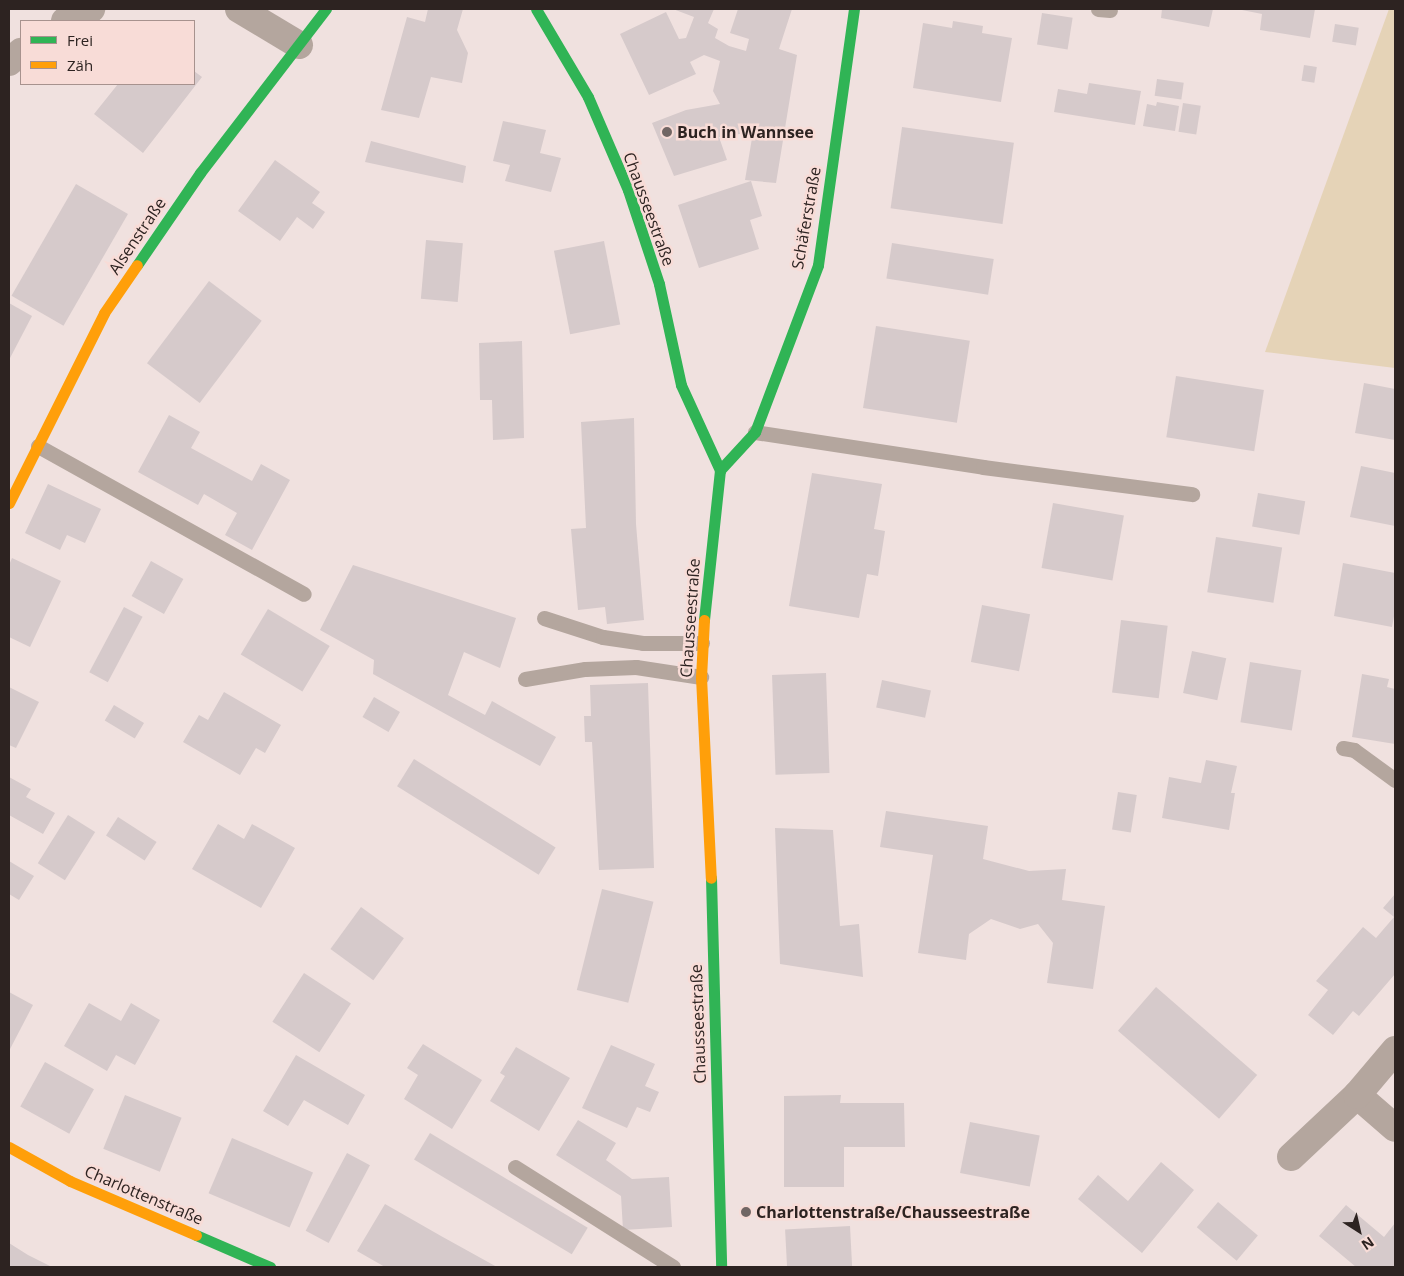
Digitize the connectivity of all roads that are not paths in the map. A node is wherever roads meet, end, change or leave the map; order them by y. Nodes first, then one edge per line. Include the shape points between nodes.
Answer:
1 (90, 9) edge
2 (239, 9) edge
3 (326, 9) edge
4 (536, 9) edge
5 (854, 9) edge
6 (68, 20) edge
7 (299, 45) junction
8 (20, 53) edge
9 (9, 62) edge
10 (755, 432) junction
11 (38, 446) junction
12 (720, 470) junction
13 (1192, 494) dead end
14 (9, 503) edge
15 (304, 594) dead end
16 (544, 618) dead end
17 (702, 643) junction
18 (701, 677) junction
19 (525, 679) dead end
20 (1343, 748) dead end
21 (1395, 780) edge
22 (1395, 1050) edge
23 (1357, 1095) junction
24 (1395, 1128) edge
25 (9, 1147) edge
26 (1291, 1157) dead end
27 (516, 1167) dead end
28 (270, 1267) edge
29 (673, 1267) edge
30 (721, 1267) edge

1 - 6 street
2 - 7 street
3 - 7 street, Alsenstraße
4 - 12 street, Chausseestraße via 588,97 628,190 659,284 682,385
5 - 10 street, Schäferstraße via 818,265
7 - 11 street, Alsenstraße via 200,172 104,313
8 - 9 street
10 - 12 street, Schäferstraße
10 - 13 lane via 983,467
11 - 14 street, Alsenstraße
11 - 15 lane
12 - 17 street, Chausseestraße
16 - 17 lane via 603,638 643,643
17 - 18 street, Chausseestraße
18 - 19 lane via 636,667 585,669
18 - 30 street, Chausseestraße via 709,808
20 - 21 lane via 1354,750
22 - 23 street
23 - 24 street
23 - 26 street
25 - 28 street, Charlottenstraße via 70,1181
27 - 29 lane

